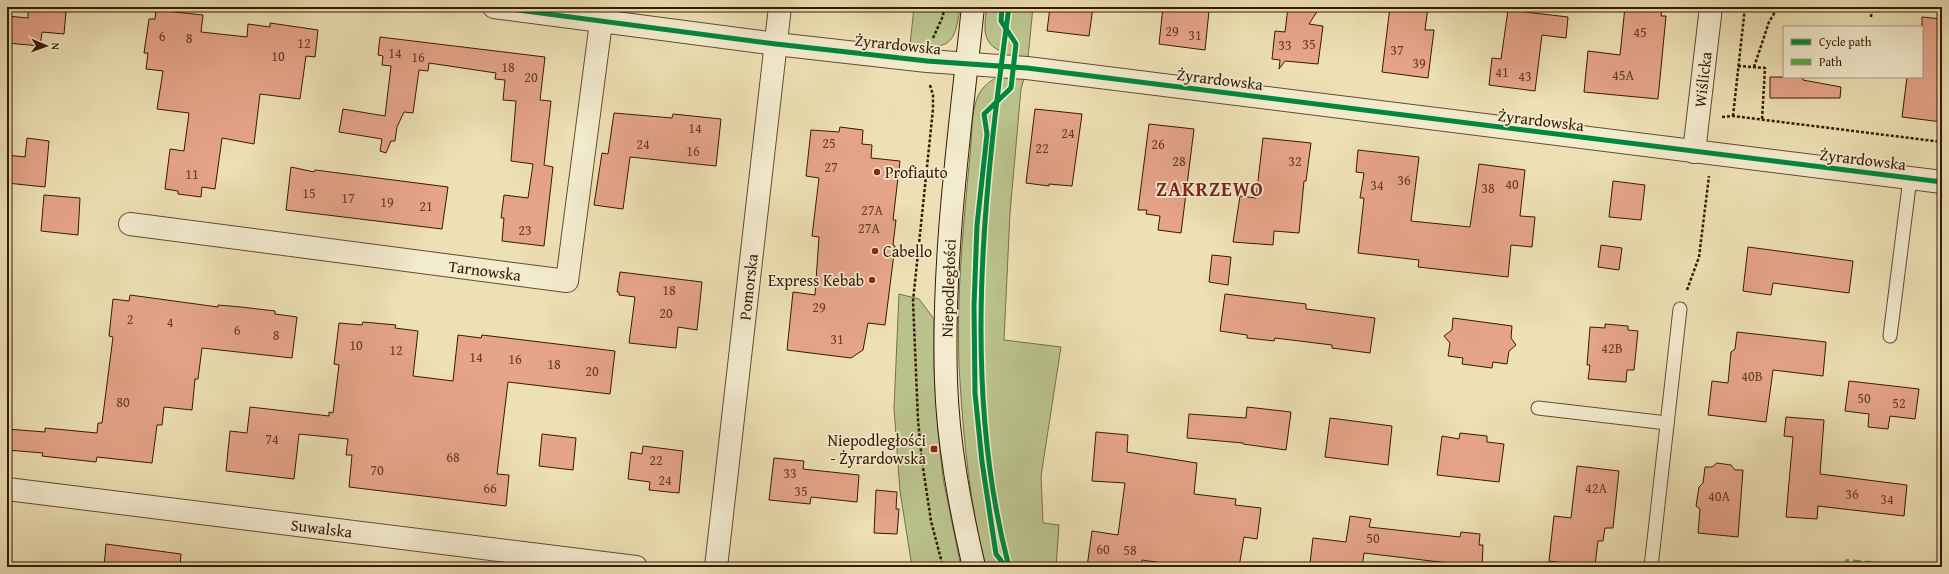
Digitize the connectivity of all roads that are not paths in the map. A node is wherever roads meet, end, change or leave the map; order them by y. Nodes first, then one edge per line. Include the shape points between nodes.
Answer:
1 (494, 7) edge
2 (780, 7) edge
3 (972, 7) edge
4 (1711, 7) edge
5 (602, 14) edge
6 (776, 44) junction
7 (966, 63) junction
8 (1694, 152) junction
9 (1910, 178) junction
10 (1942, 182) edge
11 (130, 224) dead end
12 (1680, 309) road end
13 (1890, 336) dead end
14 (1538, 408) dead end
15 (1667, 423) junction
16 (7, 489) edge
17 (636, 567) edge
18 (716, 567) edge
19 (974, 567) edge
20 (1651, 567) edge

1 - 5 street, Żyrardowska
2 - 6 street, Pomorska
3 - 7 street, Niepodległości
4 - 8 street, Wiślicka
5 - 6 street, Żyrardowska
5 - 11 street, Tarnowska via 567,281
6 - 7 street, Żyrardowska
6 - 18 street, Pomorska
7 - 8 street, Żyrardowska
7 - 19 street, Niepodległości via 949,249 946,383 952,450
8 - 9 street, Żyrardowska
9 - 10 street, Żyrardowska
9 - 13 lane
12 - 15 lane
14 - 15 lane
15 - 20 lane
16 - 17 street, Suwalska

